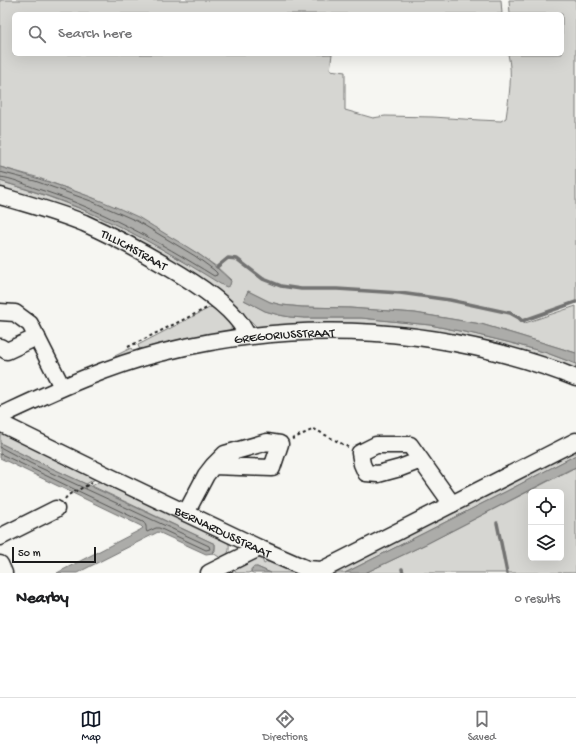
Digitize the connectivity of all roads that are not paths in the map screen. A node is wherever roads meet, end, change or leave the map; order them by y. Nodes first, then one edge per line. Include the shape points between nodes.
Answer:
1 (0, 196) edge
2 (0, 312) edge
3 (248, 336) junction
4 (37, 337) junction
5 (0, 347) edge
6 (576, 378) edge
7 (62, 387) junction
8 (0, 416) edge
9 (0, 423) edge
10 (576, 440) edge
11 (421, 460) junction
12 (213, 466) junction
13 (452, 504) junction
14 (56, 509) dead end
15 (186, 513) junction
16 (0, 537) edge
17 (259, 548) junction
18 (0, 564) edge
19 (4, 573) edge
20 (209, 573) edge

1 - 3 street, TILLICHSTRAAT via 83,223 142,252 219,302 240,323
2 - 4 street via 15,313 30,324
3 - 6 street, GREGORIUSSTRAAT via 339,331 402,335 484,349 542,365
3 - 7 street, GREGORIUSSTRAAT via 159,353
4 - 5 street via 7,351
4 - 7 street
7 - 8 street, GREGORIUSSTRAAT
9 - 15 street, BERNARDUSSTRAAT
10 - 13 street, BERNARDUSSTRAAT
11 - 11 street via 410,445 376,445 360,453 366,473 378,474
11 - 13 street
12 - 12 street via 272,468 280,444 267,442 225,454
12 - 15 street
13 - 17 street, BERNARDUSSTRAAT via 322,570 307,569
14 - 16 street
15 - 17 street, BERNARDUSSTRAAT
17 - 20 street
18 - 19 street

